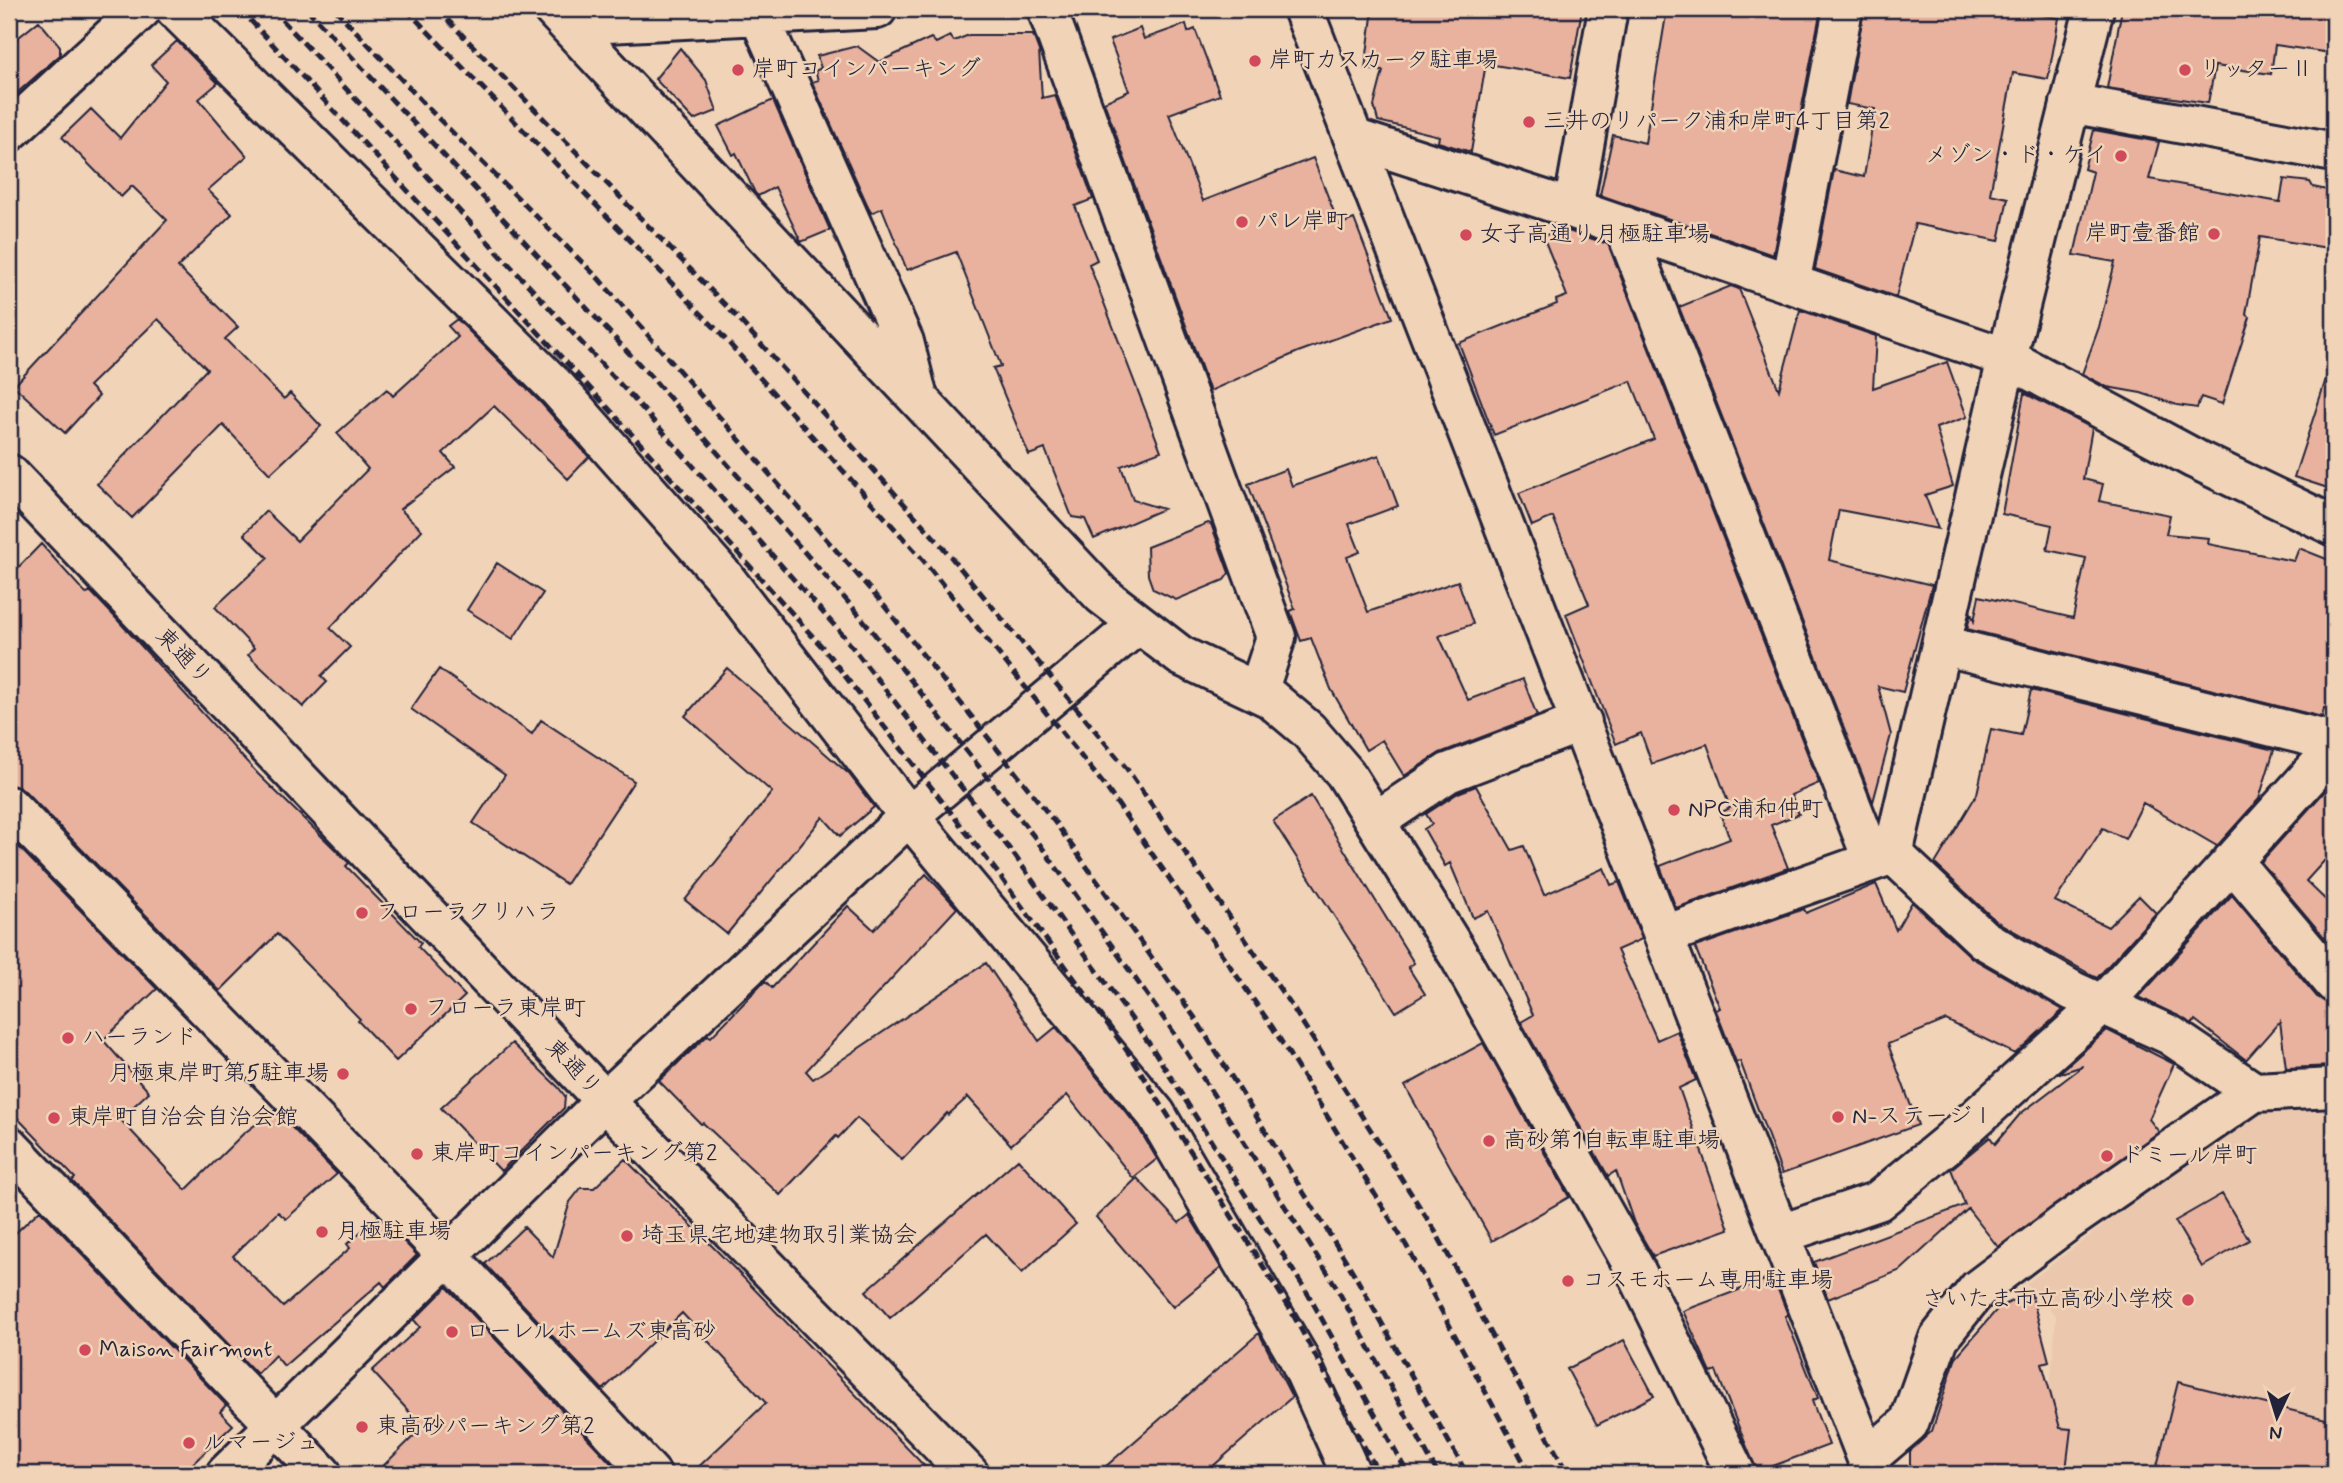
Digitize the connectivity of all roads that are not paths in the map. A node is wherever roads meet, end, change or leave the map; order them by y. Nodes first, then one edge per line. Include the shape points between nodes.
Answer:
1 (142, 9) edge
2 (175, 9) edge
3 (877, 9) edge
4 (1047, 9) edge
5 (1304, 9) edge
6 (1608, 9) edge
7 (1843, 9) edge
8 (2094, 9) edge
9 (758, 13) edge
10 (561, 17) edge
11 (2070, 103) junction
12 (9, 132) edge
13 (1356, 139) junction
14 (2334, 152) edge
15 (1573, 209) junction
16 (1624, 226) junction
17 (1790, 284) junction
18 (2007, 358) junction
19 (918, 397) junction
20 (9, 474) edge
21 (2334, 526) edge
22 (1137, 625) junction
23 (1941, 645) junction
24 (1258, 692) junction
25 (1582, 722) junction
26 (2334, 742) edge
27 (2334, 749) edge
28 (9, 806) edge
29 (916, 811) junction
30 (1376, 821) junction
31 (1883, 857) junction
32 (2232, 861) junction
33 (1665, 935) junction
34 (2334, 983) edge
35 (2102, 1004) junction
36 (2334, 1088) edge
37 (2253, 1092) junction
38 (605, 1101) junction
39 (9, 1146) edge
40 (1781, 1234) junction
41 (448, 1256) junction
42 (275, 1426) junction
43 (1870, 1466) edge
44 (226, 1474) edge
45 (322, 1474) edge
46 (651, 1474) edge
47 (969, 1474) edge
48 (1351, 1474) edge
49 (1736, 1474) edge

1 - 12 street
2 - 29 street via 558,388 724,577
3 - 9 street
4 - 24 street via 1276,637
5 - 13 street
6 - 15 street
7 - 17 street
8 - 11 street
9 - 10 street
9 - 19 street via 904,342
10 - 19 street
11 - 14 street
11 - 18 street
13 - 15 street
13 - 25 street
15 - 16 street
16 - 17 street
16 - 31 street
17 - 18 street
18 - 21 street via 2195,459
18 - 23 street
19 - 22 street via 1102,595
20 - 38 street, 東通り
22 - 24 street via 1181,656
22 - 29 street
23 - 26 street
23 - 31 street
24 - 30 street via 1308,730 1345,773
25 - 30 street via 1448,772
25 - 33 street
27 - 32 street
28 - 41 street
29 - 38 street
29 - 48 street via 1156,1114 1298,1357
30 - 49 street via 1459,956 1628,1256
31 - 33 street
31 - 35 street via 1983,939
32 - 34 street
32 - 35 street
33 - 40 street
35 - 37 street via 2170,1035
35 - 40 street via 1878,1201
36 - 37 street
37 - 43 street via 1978,1289 1939,1338 1909,1423
38 - 41 street
38 - 47 street, 東通り
39 - 42 street
40 - 43 street
41 - 42 street
41 - 46 street
42 - 44 street
42 - 45 street

